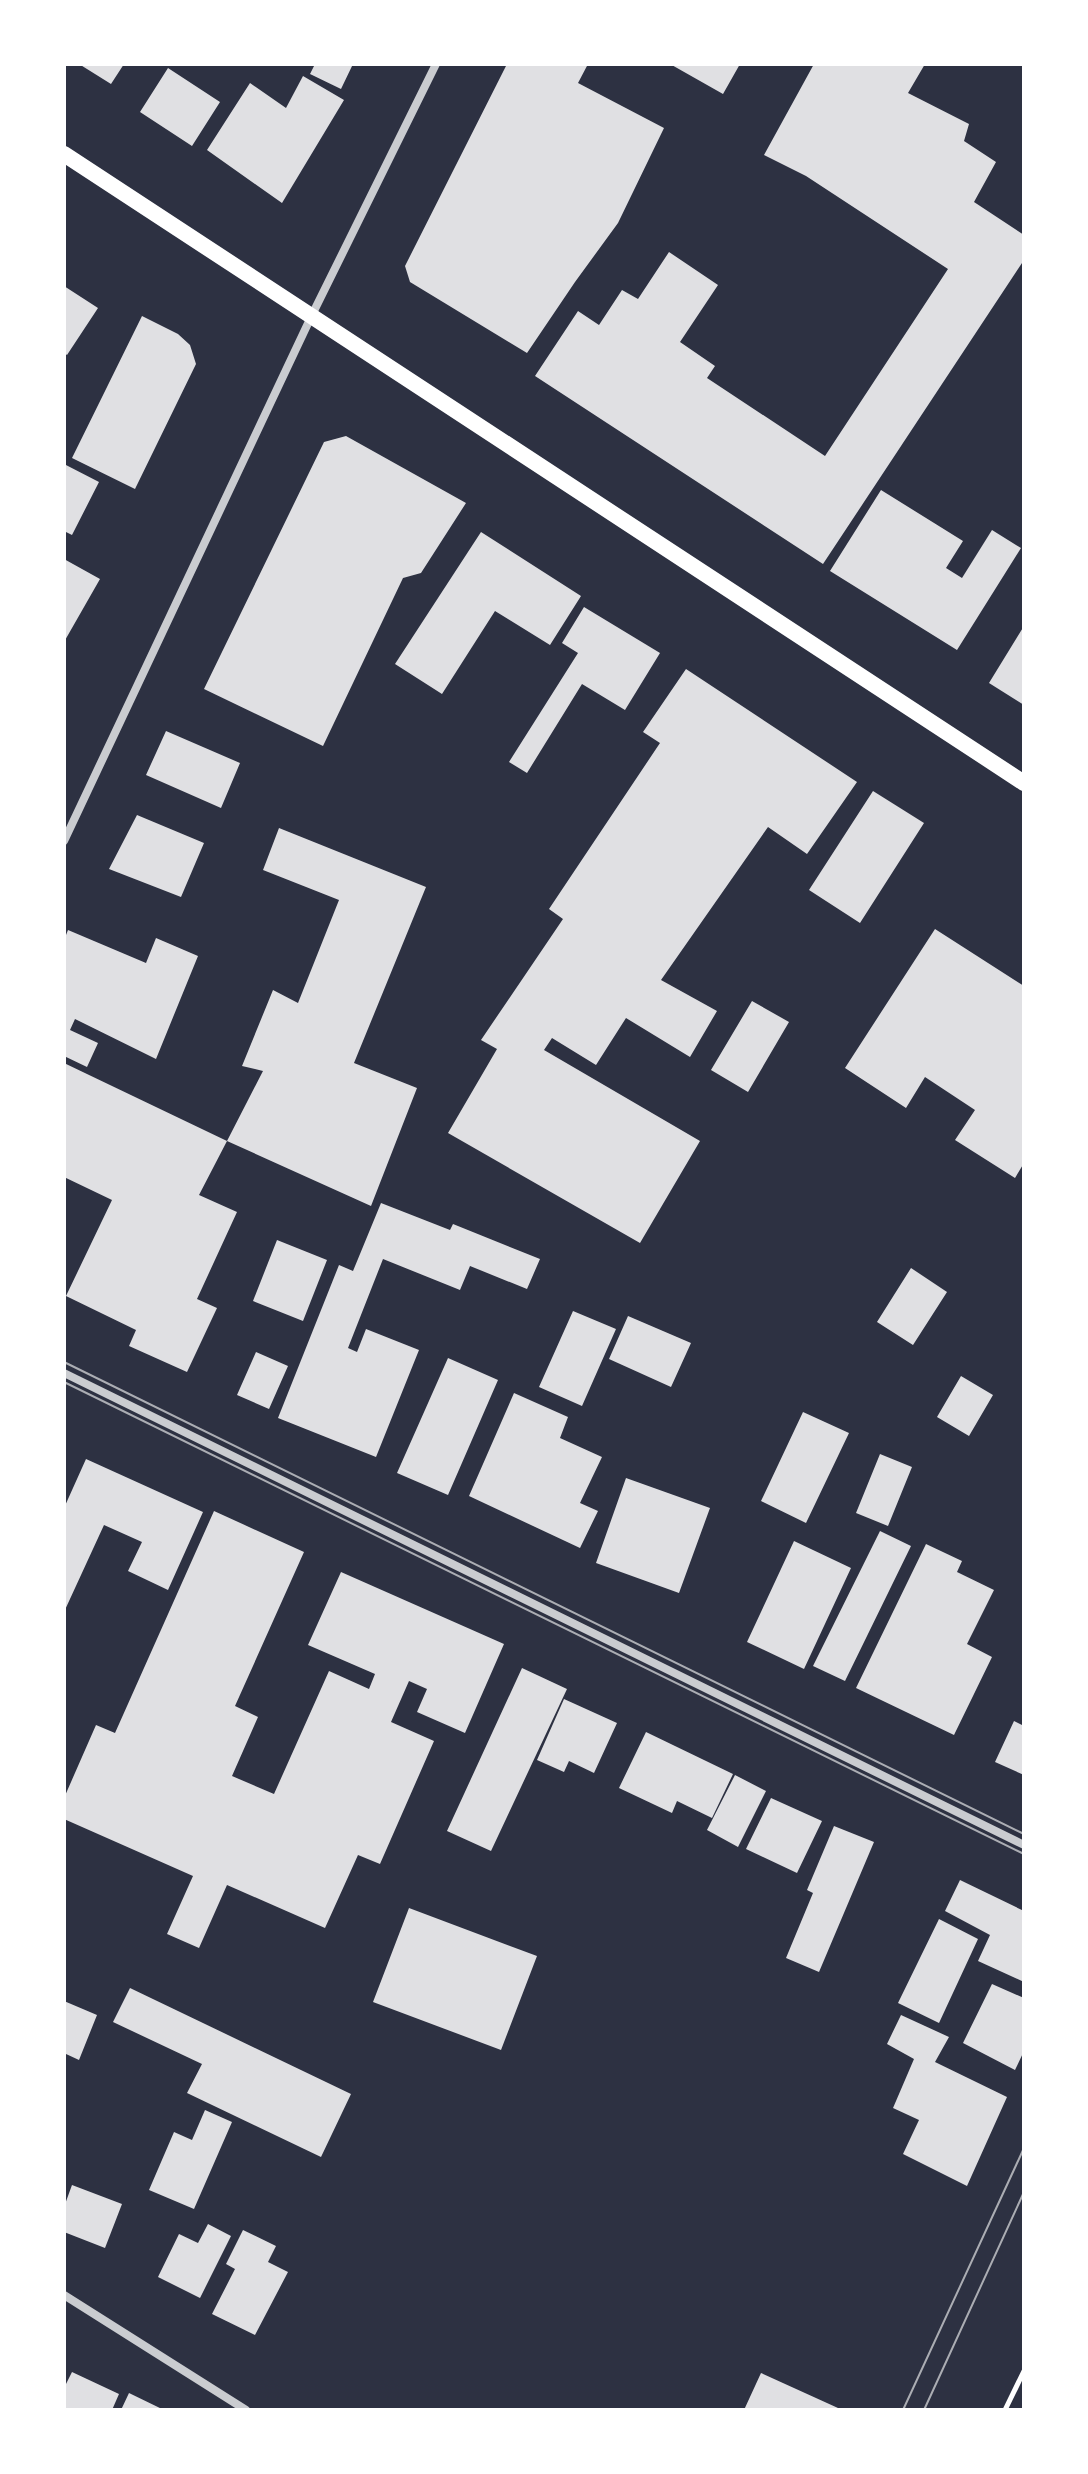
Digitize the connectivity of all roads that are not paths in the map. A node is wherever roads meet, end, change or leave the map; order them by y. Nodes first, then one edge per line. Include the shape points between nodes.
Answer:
1 (436, 64) edge
2 (64, 154) edge
3 (311, 317) junction
4 (1024, 783) edge
5 (64, 841) edge
6 (64, 1373) edge
7 (1024, 1845) edge
8 (64, 2295) edge
9 (246, 2410) edge

1 - 3 street
2 - 3 main road
3 - 4 main road
3 - 5 street
6 - 7 street
8 - 9 street

